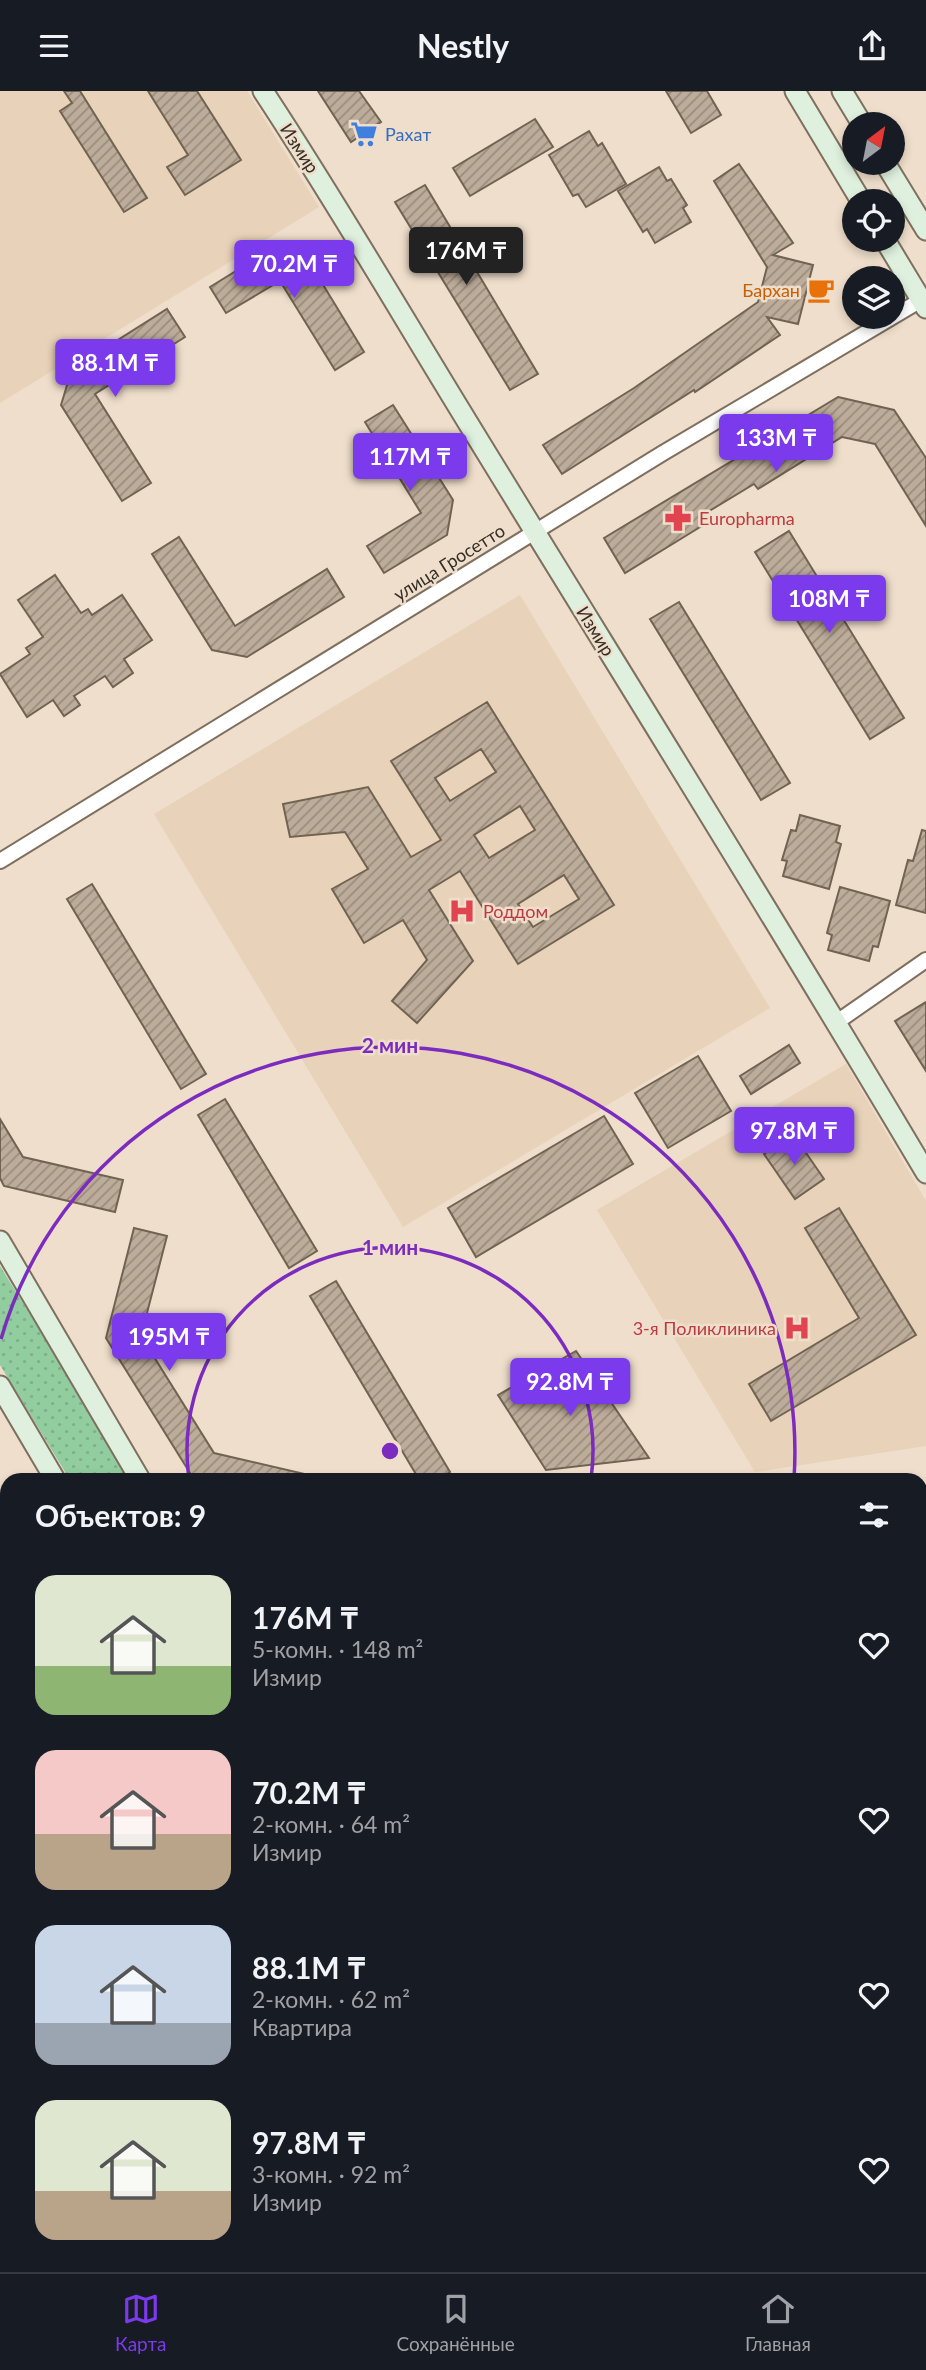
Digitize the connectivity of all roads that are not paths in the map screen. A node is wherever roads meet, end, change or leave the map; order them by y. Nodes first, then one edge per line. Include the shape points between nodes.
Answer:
1 (263, 91) edge
2 (795, 91) edge
3 (842, 91) edge
4 (855, 112) edge
5 (892, 175) edge
6 (855, 189) edge
7 (926, 230) edge
8 (892, 252) edge
9 (924, 305) edge
10 (536, 532) junction
11 (0, 861) edge
12 (926, 960) edge
13 (837, 1022) junction
14 (926, 1174) edge
15 (0, 1241) edge
16 (0, 1386) edge
17 (51, 1473) edge
18 (136, 1473) edge

1 - 10 street, Измир
2 - 6 street
3 - 4 street
5 - 7 street
8 - 9 street
9 - 10 street, улица Гросетто
10 - 11 street, улица Гросетто
10 - 13 street, Измир
12 - 13 street
13 - 14 street, Измир
15 - 18 street
16 - 17 street

